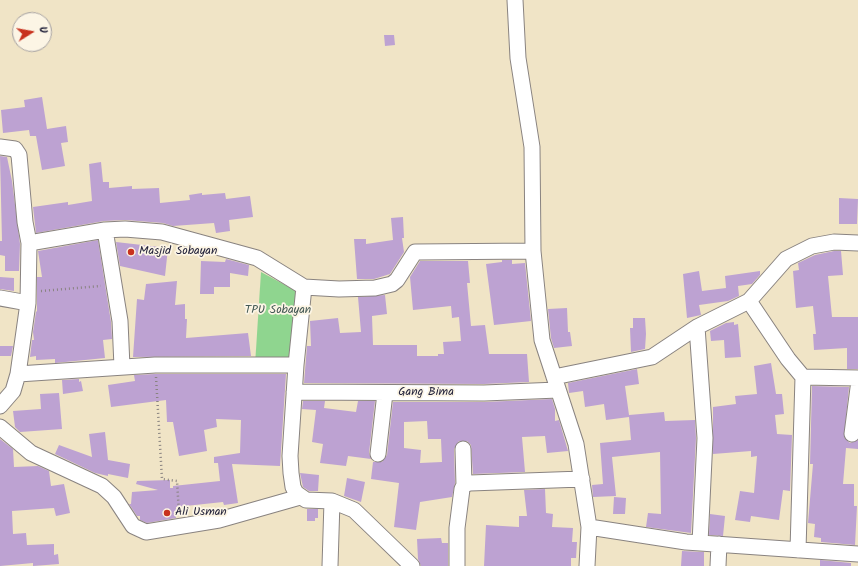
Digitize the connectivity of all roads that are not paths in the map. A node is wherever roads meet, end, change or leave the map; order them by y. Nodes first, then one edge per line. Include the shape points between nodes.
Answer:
1 (515, 0) edge
2 (0, 147) edge
3 (105, 230) junction
4 (29, 243) junction
5 (858, 243) edge
6 (533, 251) junction
7 (304, 287) junction
8 (0, 298) edge
9 (28, 298) junction
10 (749, 301) junction
11 (697, 327) junction
12 (296, 365) junction
13 (122, 367) junction
14 (18, 374) junction
15 (803, 377) junction
16 (858, 378) edge
17 (556, 383) junction
18 (858, 388) edge
19 (294, 392) junction
20 (385, 393) junction
21 (0, 406) edge
22 (0, 427) edge
23 (852, 434) dead end
24 (463, 449) dead end
25 (378, 454) dead end
26 (582, 478) junction
27 (464, 485) junction
28 (300, 497) junction
29 (332, 501) junction
30 (589, 527) junction
31 (700, 543) junction
32 (719, 544) junction
33 (798, 550) junction
34 (858, 554) edge
35 (330, 566) edge
36 (412, 566) edge
37 (457, 566) edge
38 (587, 566) edge
39 (718, 566) edge
40 (858, 566) edge

1 - 6 street via 518,58 532,147
2 - 4 street via 15,149 19,155
3 - 4 street
3 - 7 street via 162,232 239,252 257,258
3 - 13 street via 116,284
4 - 9 street
5 - 10 street via 834,242 812,246 786,259
6 - 7 street via 418,251 411,255 397,280 384,287
6 - 17 street via 542,340
7 - 12 street
8 - 9 street
9 - 14 street
10 - 11 street, Gang Bima
10 - 15 street
11 - 17 street, Gang Bima via 652,357
11 - 31 street via 706,438
12 - 13 street
12 - 19 street
13 - 14 street
14 - 21 street via 13,391
15 - 16 street
15 - 33 street
17 - 20 street, Gang Bima via 484,393
17 - 26 street via 576,444
18 - 23 street
19 - 20 street, Gang Bima
19 - 28 street via 291,473 293,488
20 - 25 street
22 - 28 street via 31,453 102,486 114,497 133,526 146,532 219,520
24 - 27 street
26 - 27 street
26 - 30 street
27 - 37 street via 457,528
28 - 29 street via 313,501
29 - 35 street
29 - 36 street via 354,510
30 - 31 street
30 - 38 street
31 - 32 street
32 - 33 street
32 - 39 street
33 - 34 street
34 - 40 street

